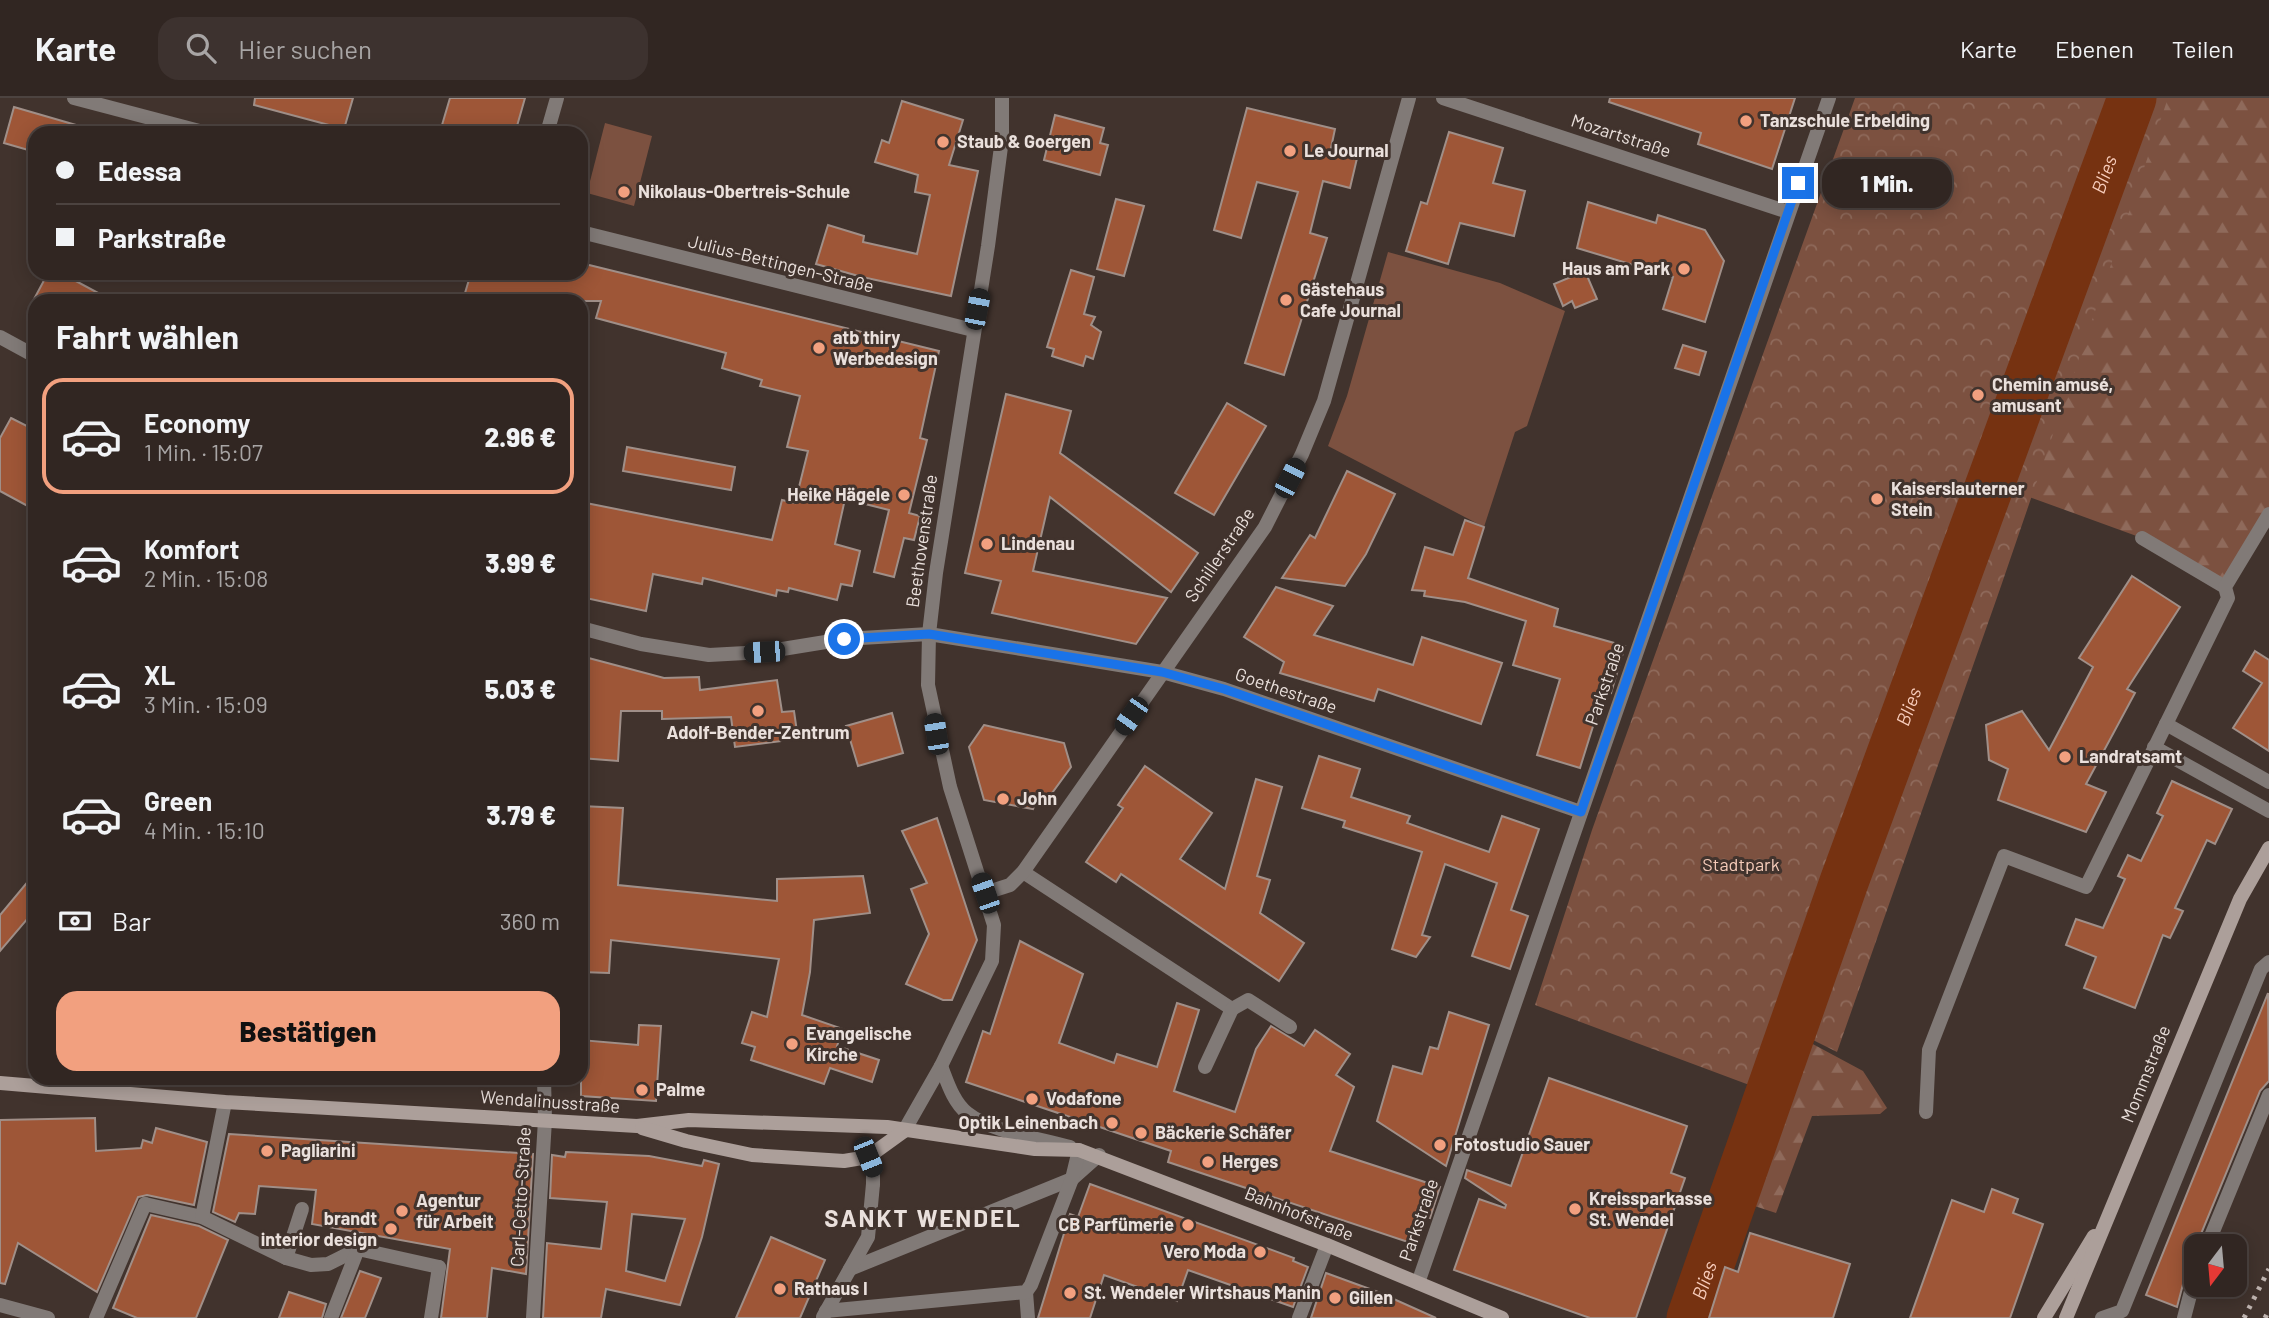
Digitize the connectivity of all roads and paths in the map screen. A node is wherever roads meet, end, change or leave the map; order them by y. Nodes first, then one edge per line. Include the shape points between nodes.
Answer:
1 (74, 98) edge
2 (557, 98) edge
3 (1002, 98) edge
4 (1409, 98) edge
5 (1443, 98) edge
6 (1829, 98) edge
7 (180, 126) edge
8 (549, 126) edge
9 (1787, 212) junction
10 (588, 234) edge
11 (973, 330) junction
12 (2, 341) edge
13 (28, 353) edge
14 (2269, 514) edge
15 (2142, 538) dead end
16 (2225, 587) junction
17 (588, 630) edge
18 (929, 634) junction
19 (1162, 672) junction
20 (2166, 724) junction
21 (2154, 747) junction
22 (2269, 782) edge
23 (2269, 811) edge
24 (1581, 812) junction
25 (2269, 848) edge
26 (1023, 872) junction
27 (985, 893) junction
28 (2269, 962) edge
29 (1232, 1009) junction
30 (1290, 1027) dead end
31 (941, 1066) junction
32 (1205, 1067) dead end
33 (0, 1083) edge
34 (544, 1085) edge
35 (2269, 1095) edge
36 (225, 1102) junction
37 (1926, 1112) dead end
38 (545, 1120) junction
39 (637, 1126) junction
40 (904, 1131) junction
41 (1079, 1150) junction
42 (1099, 1155) junction
43 (868, 1157) junction
44 (1072, 1179) junction
45 (2115, 1203) junction
46 (302, 1209) dead end
47 (202, 1217) junction
48 (2212, 1234) edge
49 (1327, 1245) junction
50 (358, 1250) junction
51 (286, 1258) junction
52 (850, 1269) junction
53 (1418, 1283) junction
54 (1026, 1292) junction
55 (2189, 1297) edge
56 (8, 1311) edge
57 (2124, 1314) edge
58 (824, 1315) edge
59 (48, 1318) edge
60 (96, 1318) edge
61 (331, 1318) edge
62 (431, 1318) edge
63 (533, 1318) edge
64 (1028, 1318) edge
65 (1299, 1318) edge
66 (1502, 1318) edge
67 (2044, 1318) edge
68 (2066, 1318) edge
69 (2102, 1318) edge
70 (2184, 1318) edge

1 - 7 street
2 - 8 street
3 - 11 street, Beethovenstraße via 1002,139
4 - 19 street, Schillerstraße via 1324,401 1307,443 1265,527
5 - 9 street, Mozartstraße
6 - 9 street, Parkstraße
9 - 24 street, Parkstraße
10 - 11 street, Julius-Bettingen-Straße
11 - 18 street, Beethovenstraße
12 - 13 street
14 - 16 street
15 - 16 street
16 - 20 street via 2228,598
17 - 18 street, Goethestraße via 709,655
18 - 19 street, Goethestraße
18 - 27 street, Beethovenstraße via 928,685 936,734
19 - 24 street, Goethestraße via 1224,689
19 - 26 street, Schillerstraße
20 - 21 street
20 - 22 street
21 - 23 street
21 - 37 street via 2086,887 2004,856 1929,1049
24 - 53 street, Parkstraße
25 - 45 main road, Mommstraße via 2240,899
26 - 27 street, Schillerstraße via 1010,885
26 - 29 street
27 - 31 street, Beethovenstraße via 994,925 992,961
28 - 57 street via 2261,969
29 - 30 street via 1248,1000
29 - 32 street
31 - 40 street, Beethovenstraße
31 - 41 street, Bahnhofstraße via 967,1113
33 - 36 main road, Wendalinusstraße
34 - 38 street, Carl-Cetto-Straße
35 - 48 street
36 - 38 main road, Wendalinusstraße
36 - 47 street
38 - 39 main road, Wendalinusstraße
38 - 63 street, Carl-Cetto-Straße
39 - 40 main road, Wendalinusstraße via 689,1120
39 - 43 main road, Wendalinusstraße via 752,1155 844,1161
40 - 41 main road, Bahnhofstraße via 1035,1149
40 - 43 main road
41 - 42 main road, Bahnhofstraße
41 - 44 street
42 - 44 street
42 - 49 main road, Bahnhofstraße
43 - 52 street via 873,1170 868,1237
44 - 52 street
44 - 54 street
45 - 67 main road
45 - 68 main road, Mommstraße
46 - 51 street
47 - 51 street
47 - 60 street via 145,1204
49 - 53 main road, Bahnhofstraße
49 - 65 street
50 - 51 street via 328,1264
50 - 61 street
50 - 62 street via 439,1267
52 - 58 street
53 - 66 main road, Bahnhofstraße
54 - 58 street
54 - 64 street
55 - 70 street
56 - 59 street
57 - 69 street

